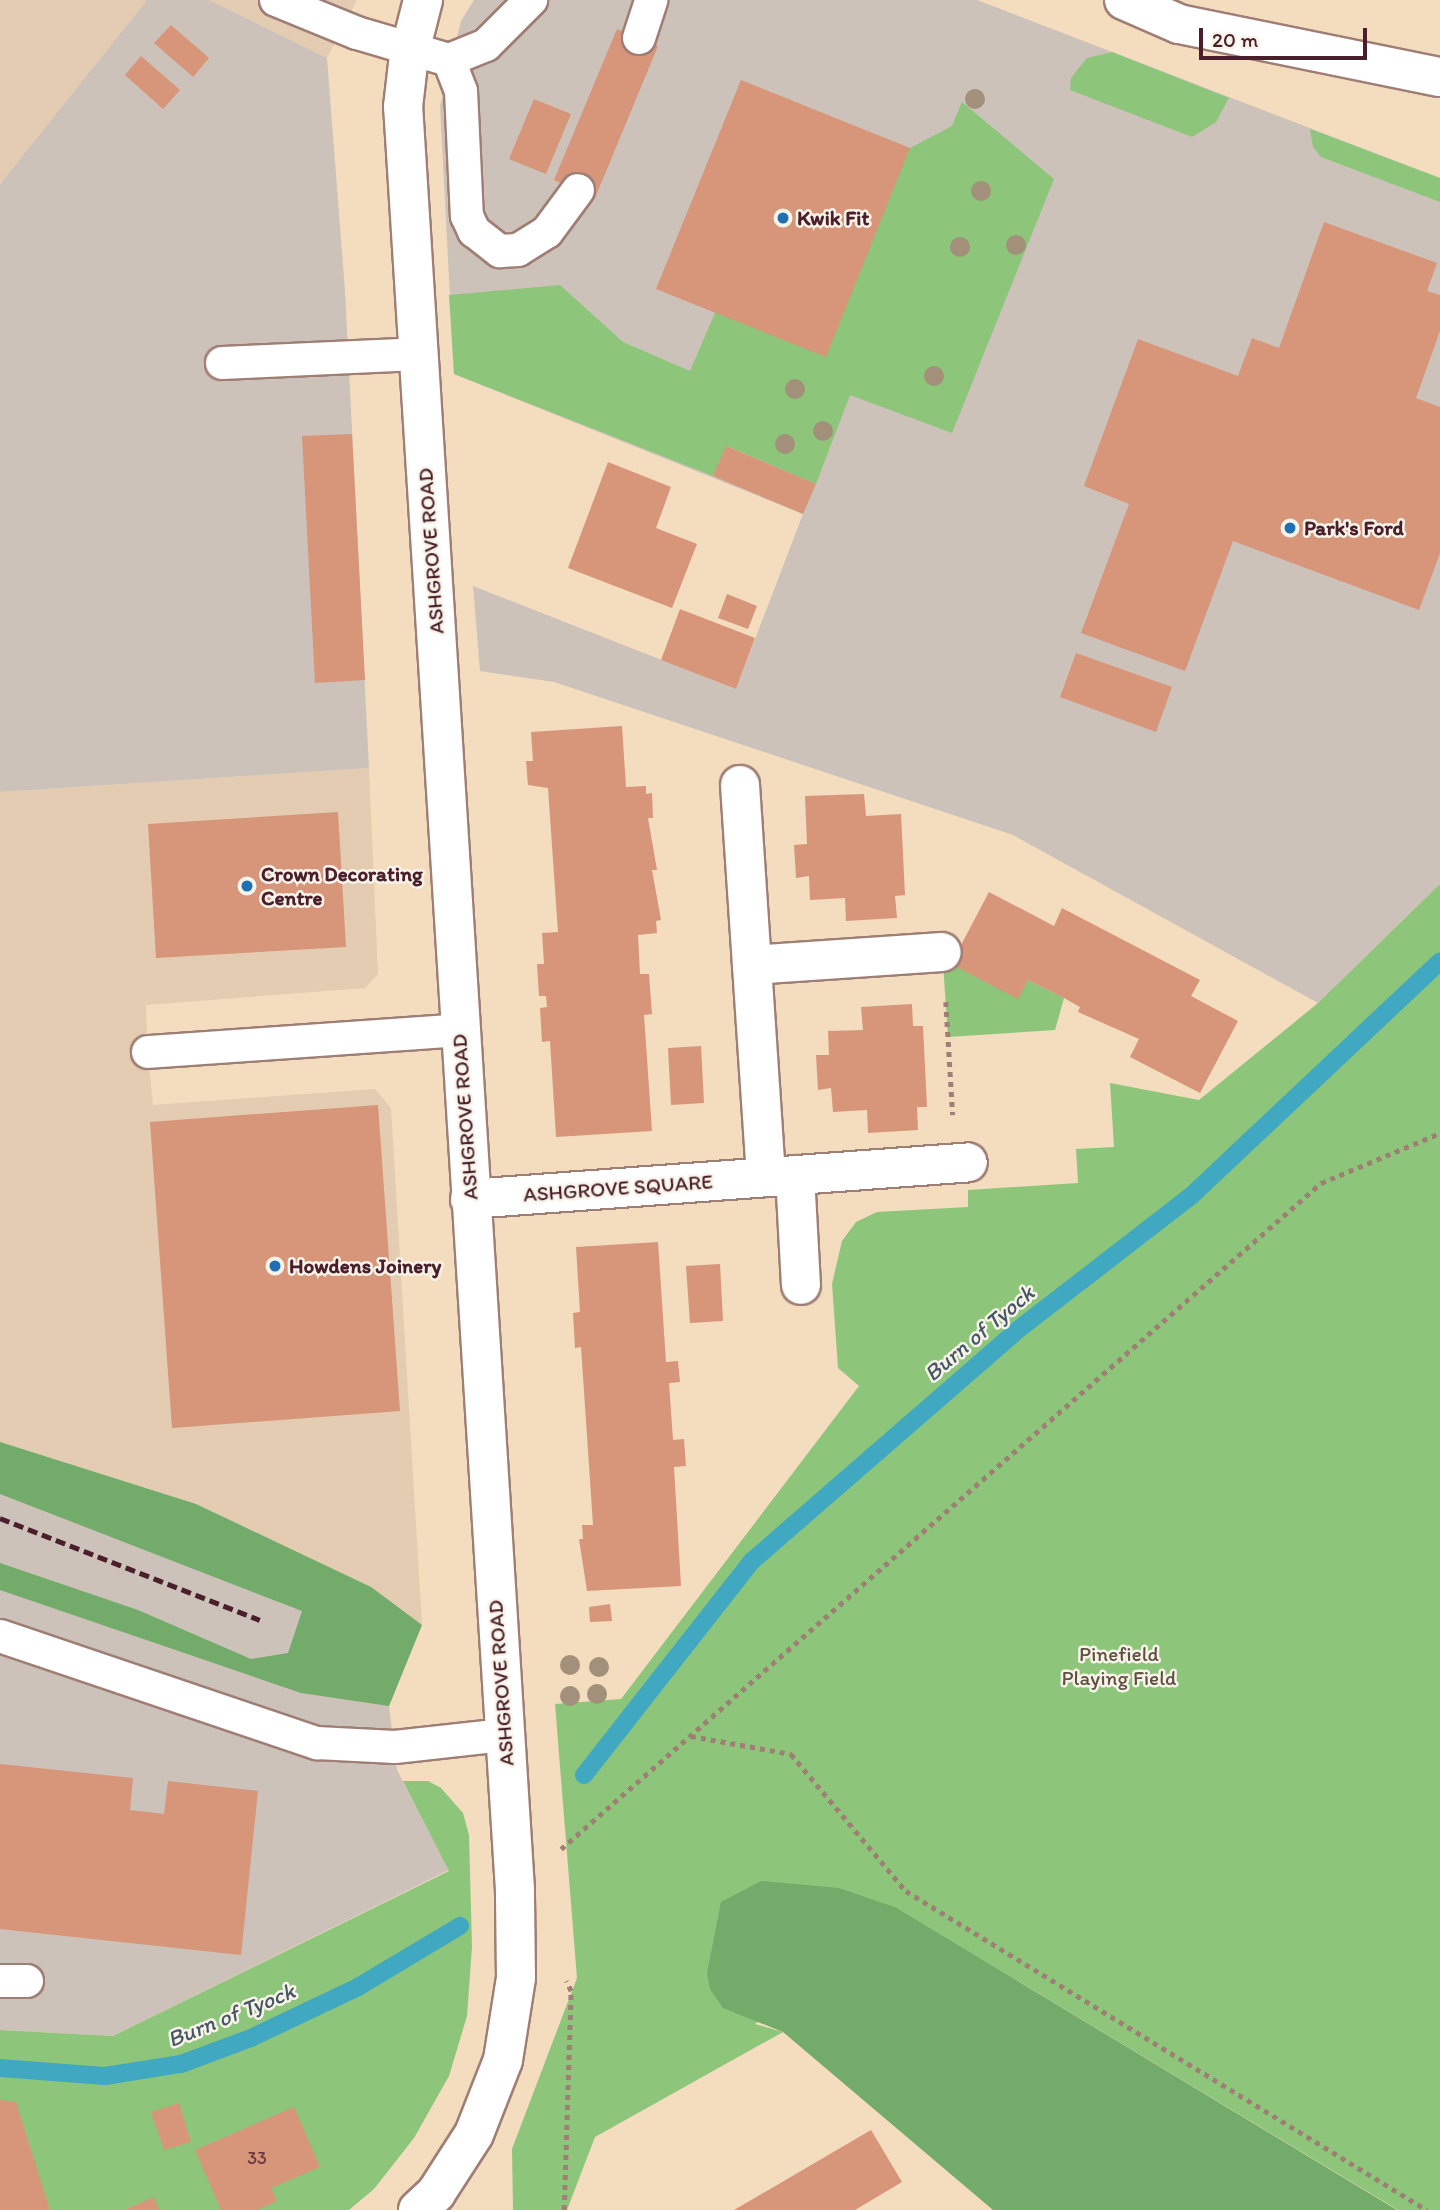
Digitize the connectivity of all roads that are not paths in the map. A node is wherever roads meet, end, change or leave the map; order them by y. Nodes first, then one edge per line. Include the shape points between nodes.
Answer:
1 (276, 0) edge
2 (423, 0) edge
3 (531, 0) edge
4 (651, 0) edge
5 (1124, 0) edge
6 (639, 38) dead end
7 (410, 48) junction
8 (449, 60) junction
9 (1440, 77) edge
10 (578, 190) dead end
11 (418, 354) junction
12 (222, 363) dead end
13 (740, 785) dead end
14 (942, 952) road end
15 (752, 965) junction
16 (459, 1030) junction
17 (148, 1052) dead end
18 (962, 1162) road end
19 (780, 1176) junction
20 (470, 1199) junction
21 (802, 1285) dead end
22 (0, 1636) edge
23 (504, 1735) junction
24 (434, 2204) edge

1 - 7 lane via 321,20
2 - 7 main road, ASHGROVE ROAD
3 - 8 lane via 486,45
4 - 6 lane
5 - 9 main road via 1179,24
7 - 8 lane
7 - 11 main road, ASHGROVE ROAD via 403,107
8 - 10 lane via 461,91 467,216 474,232 500,251 526,247 547,232
11 - 12 lane
11 - 16 main road, ASHGROVE ROAD
13 - 15 main road
14 - 15 main road
15 - 19 main road
16 - 17 lane
16 - 20 main road, ASHGROVE ROAD
18 - 19 main road, ASHGROVE SQUARE
19 - 20 main road, ASHGROVE SQUARE
19 - 21 main road
20 - 23 main road, ASHGROVE ROAD
22 - 23 lane via 317,1743 395,1747
23 - 24 main road, ASHGROVE ROAD via 516,1978 503,2060 474,2134

